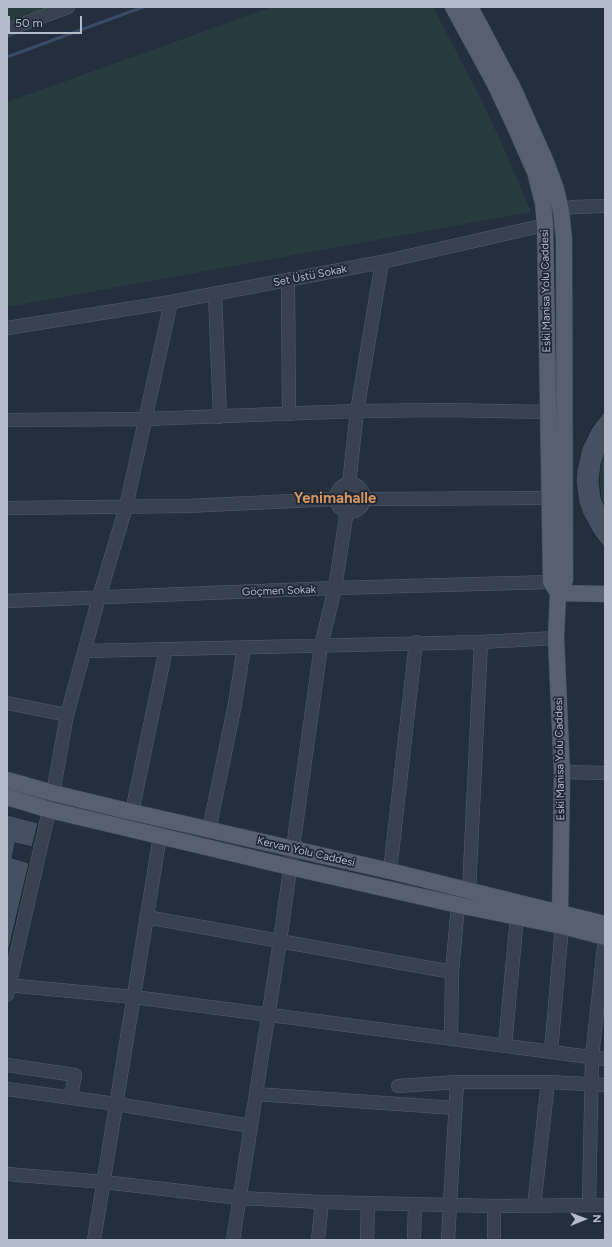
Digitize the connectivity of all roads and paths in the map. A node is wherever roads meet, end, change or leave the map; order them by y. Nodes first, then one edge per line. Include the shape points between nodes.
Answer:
1 (68, 7) edge
2 (452, 7) edge
3 (470, 7) edge
4 (7, 30) edge
5 (605, 206) edge
6 (561, 211) junction
7 (545, 225) junction
8 (382, 262) junction
9 (288, 281) junction
10 (215, 294) junction
11 (172, 302) junction
12 (7, 328) edge
13 (357, 412) junction
14 (548, 412) junction
15 (288, 414) junction
16 (220, 417) junction
17 (146, 419) junction
18 (7, 420) edge
19 (349, 484) junction
20 (549, 498) junction
21 (336, 499) junction
22 (364, 499) junction
23 (126, 507) junction
24 (7, 508) edge
25 (346, 511) junction
26 (555, 587) junction
27 (335, 588) junction
28 (605, 594) edge
29 (100, 598) junction
30 (7, 601) edge
31 (556, 638) junction
32 (416, 642) junction
33 (481, 642) junction
34 (321, 646) junction
35 (244, 647) junction
36 (166, 650) junction
37 (85, 651) junction
38 (7, 703) edge
39 (67, 715) junction
40 (562, 772) junction
41 (605, 773) edge
42 (7, 780) edge
43 (54, 793) junction
44 (7, 797) edge
45 (50, 810) junction
46 (132, 812) junction
47 (209, 830) junction
48 (160, 836) junction
49 (292, 849) junction
50 (290, 866) junction
51 (390, 871) junction
52 (469, 891) junction
53 (458, 905) junction
54 (146, 917) junction
55 (517, 917) junction
56 (561, 920) junction
57 (605, 924) edge
58 (605, 937) edge
59 (280, 941) junction
60 (452, 972) junction
61 (8, 988) edge
62 (134, 998) junction
63 (268, 1014) junction
64 (451, 1038) junction
65 (505, 1045) junction
66 (551, 1051) junction
67 (592, 1057) junction
68 (605, 1059) edge
69 (7, 1065) edge
70 (457, 1082) junction
71 (548, 1082) junction
72 (591, 1085) junction
73 (605, 1085) edge
74 (398, 1086) dead end
75 (7, 1089) edge
76 (256, 1094) junction
77 (71, 1097) junction
78 (116, 1104) junction
79 (456, 1108) junction
80 (251, 1126) junction
81 (7, 1174) edge
82 (104, 1182) junction
83 (240, 1198) junction
84 (322, 1202) junction
85 (368, 1203) junction
86 (415, 1204) junction
87 (449, 1205) junction
88 (589, 1205) junction
89 (605, 1205) edge
90 (494, 1206) junction
91 (534, 1206) junction
92 (94, 1240) edge
93 (233, 1240) edge
94 (318, 1240) edge
95 (367, 1240) edge
96 (414, 1240) edge
97 (448, 1240) edge
98 (494, 1240) edge

1 - 4 street
2 - 7 main road, Eski Manisa Yolu Caddesi via 495,84 526,150 540,189
3 - 6 main road, Eski Manisa Yolu Caddesi via 514,90 556,189
5 - 6 street, Set Üstü Sokak via 572,207
6 - 7 street, Set Üstü Sokak
6 - 26 main road, Eski Manisa Yolu Caddesi via 564,239 565,580
7 - 8 street, Set Üstü Sokak
7 - 14 main road, Eski Manisa Yolu Caddesi
8 - 9 street, Set Üstü Sokak
8 - 13 street
9 - 10 street, Set Üstü Sokak
9 - 15 street
10 - 11 street, Set Üstü Sokak
10 - 16 street
11 - 12 street, Set Üstü Sokak
11 - 17 street
13 - 14 street
13 - 15 street
13 - 19 street
14 - 20 main road, Eski Manisa Yolu Caddesi
15 - 16 street
16 - 17 street
17 - 18 street
17 - 23 street
19 - 21 street via 339,489
19 - 22 street via 355,484 360,488
20 - 22 street
20 - 26 main road, Eski Manisa Yolu Caddesi
21 - 23 street
21 - 25 street via 339,507
22 - 25 street via 360,508
23 - 24 street
23 - 29 street
25 - 27 street
26 - 27 street, Göçmen Sokak
26 - 28 main road
26 - 31 main road, Eski Manisa Yolu Caddesi
27 - 29 street, Göçmen Sokak
27 - 34 street
29 - 30 street, Göçmen Sokak
29 - 37 street
31 - 33 street
31 - 40 main road, Eski Manisa Yolu Caddesi
32 - 33 street
32 - 34 street
32 - 51 street
33 - 52 street
34 - 35 street
34 - 49 street
35 - 36 street
35 - 47 street
36 - 37 street
36 - 46 street
37 - 39 street
38 - 39 street
39 - 43 street
40 - 41 street
40 - 56 main road, Eski Manisa Yolu Caddesi
42 - 43 main road, Kervan Yolu Caddesi
43 - 45 street
43 - 46 main road, Kervan Yolu Caddesi
44 - 45 main road, Kervan Yolu Caddesi
45 - 48 main road, Kervan Yolu Caddesi
45 - 61 street
46 - 47 main road, Kervan Yolu Caddesi
47 - 49 main road, Kervan Yolu Caddesi
48 - 50 main road, Kervan Yolu Caddesi
48 - 54 street
49 - 50 street
49 - 51 main road, Kervan Yolu Caddesi
50 - 53 main road, Kervan Yolu Caddesi
50 - 59 street
51 - 52 main road, Kervan Yolu Caddesi
52 - 56 main road, Kervan Yolu Caddesi
53 - 55 main road, Kervan Yolu Caddesi
53 - 60 street
54 - 59 street
54 - 62 street
55 - 56 main road, Kervan Yolu Caddesi
55 - 65 street
56 - 57 main road, Kervan Yolu Caddesi
56 - 58 main road, Kervan Yolu Caddesi
56 - 66 street
58 - 67 street
59 - 60 street
59 - 63 street
60 - 64 street
61 - 62 street
62 - 63 street
62 - 78 street
63 - 64 street
63 - 76 street
64 - 65 street
65 - 66 street
66 - 67 street
67 - 68 street
67 - 72 street
69 - 77 street via 75,1075
70 - 71 street
70 - 74 street
70 - 79 street
71 - 72 street
71 - 91 street
72 - 73 street
72 - 88 street
75 - 77 street
76 - 79 street
76 - 80 street
77 - 78 street
78 - 80 street
78 - 82 street
79 - 87 street
80 - 83 street
81 - 82 street
82 - 83 street
82 - 92 street
83 - 84 street
83 - 93 street
84 - 85 street
84 - 94 street
85 - 86 street
85 - 95 street
86 - 87 street
86 - 96 street
87 - 90 street
87 - 97 street
88 - 89 street
88 - 91 street
90 - 91 street
90 - 98 street

